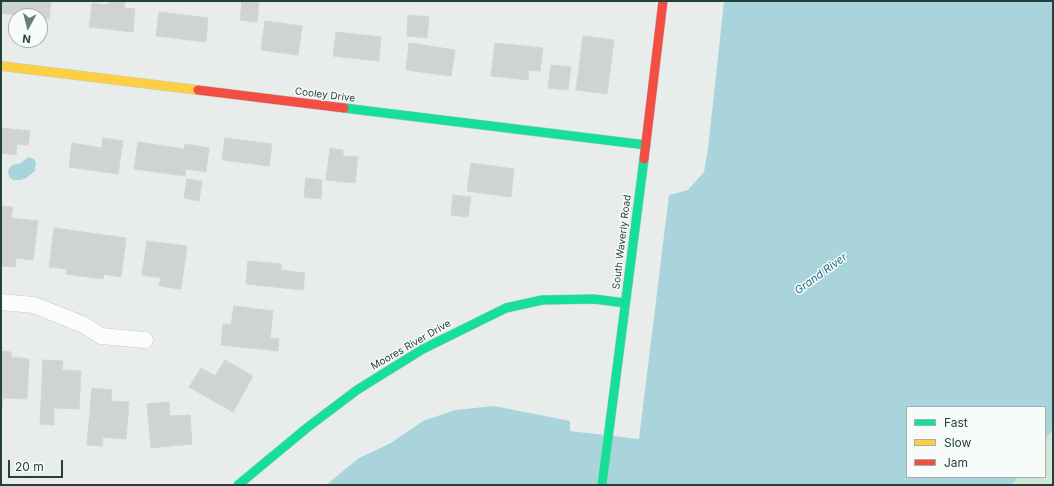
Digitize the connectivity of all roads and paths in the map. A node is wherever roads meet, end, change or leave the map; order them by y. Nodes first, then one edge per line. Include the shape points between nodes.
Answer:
1 (663, 1) edge
2 (1, 66) edge
3 (646, 145) junction
4 (1, 302) edge
5 (625, 303) junction
6 (145, 340) dead end
7 (238, 485) edge
8 (602, 485) edge

1 - 3 street, South Waverly Road
2 - 3 street, Cooley Drive
3 - 5 street, South Waverly Road
4 - 6 street via 34,305 84,325 101,336
5 - 7 street, Moores River Drive via 567,298 542,300 506,308 423,349 357,390
5 - 8 street, South Waverly Road

